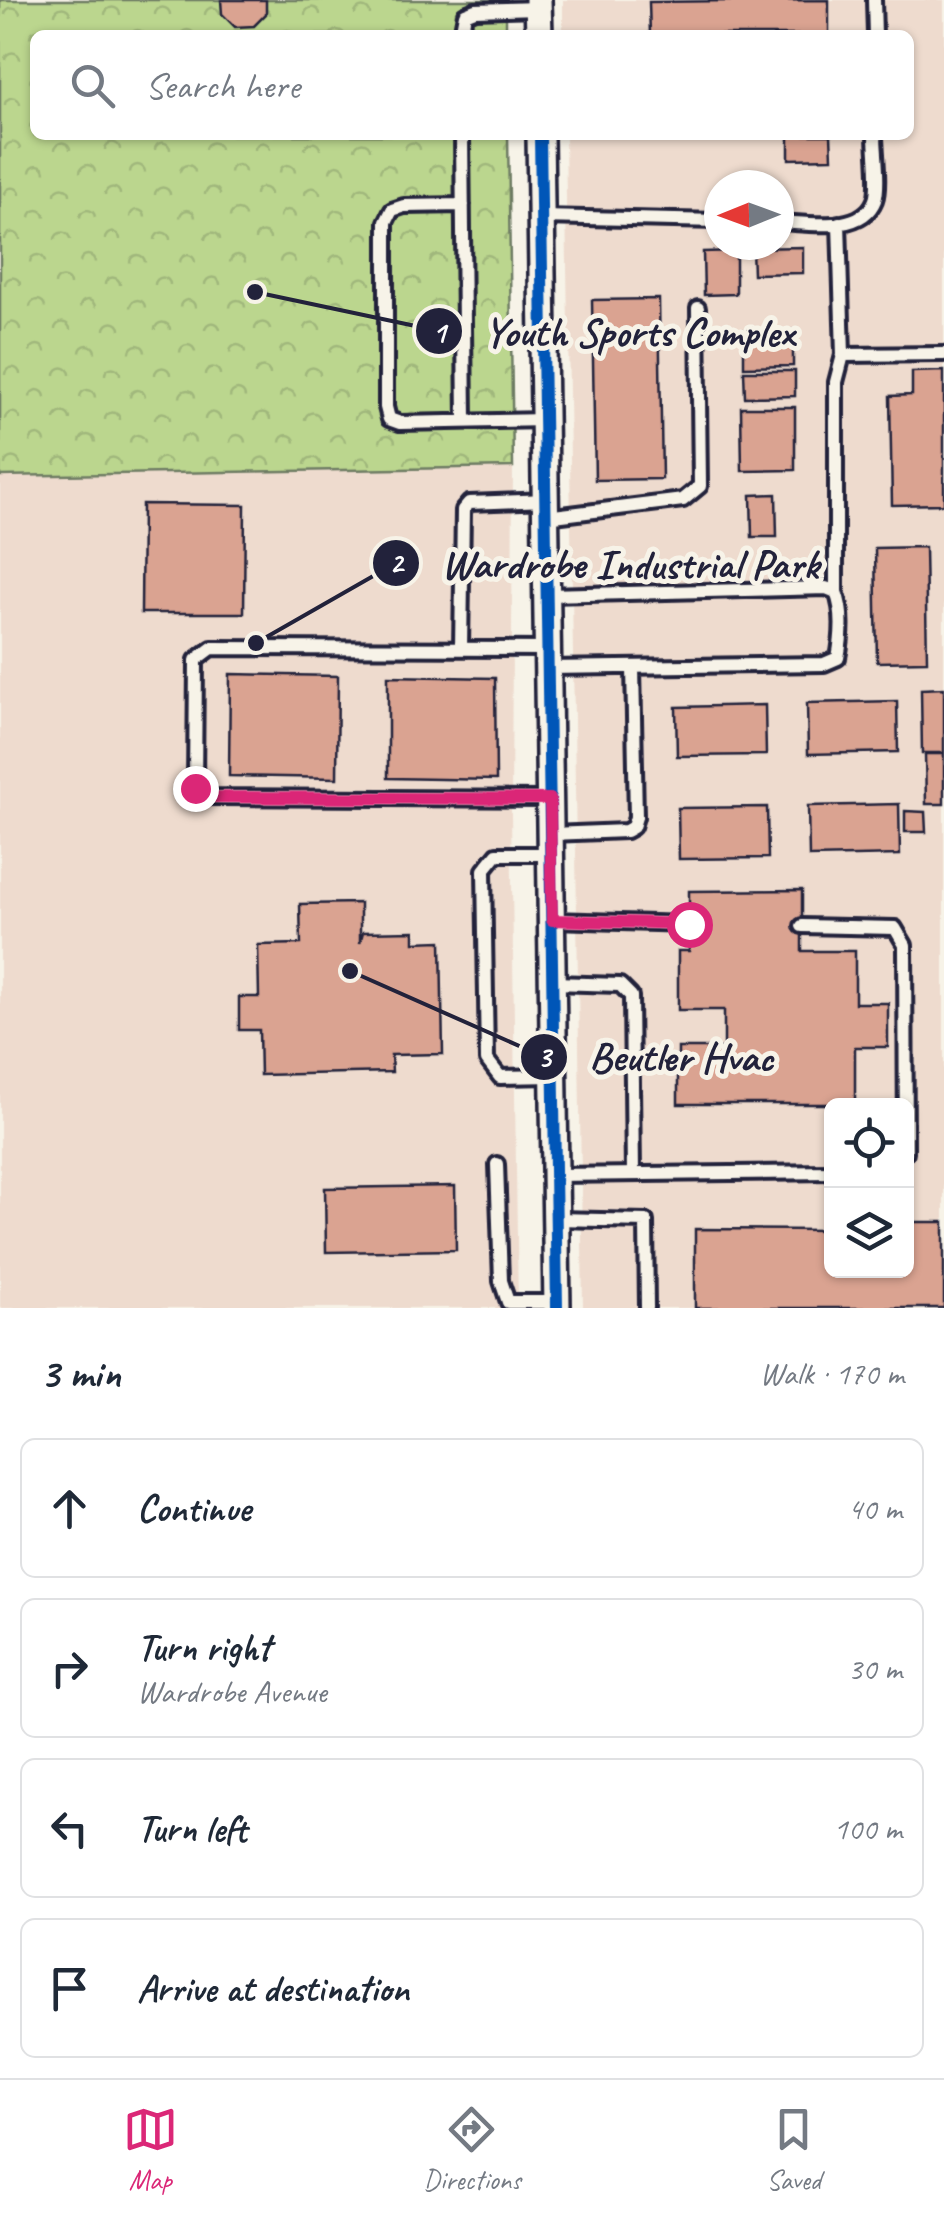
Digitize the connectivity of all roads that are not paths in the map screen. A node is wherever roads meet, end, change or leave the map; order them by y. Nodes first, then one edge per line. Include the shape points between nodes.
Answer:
1 (874, 0) edge
2 (538, 4) edge
3 (462, 30) edge
4 (538, 30) edge
5 (874, 30) edge
6 (462, 140) edge
7 (540, 140) edge
8 (875, 140) edge
9 (463, 205) junction
10 (541, 218) junction
11 (704, 221) edge
12 (794, 222) edge
13 (839, 223) junction
14 (698, 308) dead end
15 (944, 354) edge
16 (844, 355) junction
17 (544, 420) junction
18 (465, 421) junction
19 (546, 508) junction
20 (836, 592) junction
21 (548, 595) junction
22 (460, 648) junction
23 (548, 658) junction
24 (632, 667) junction
25 (550, 799) junction
26 (551, 844) junction
27 (552, 920) junction
28 (689, 924) dead end
29 (802, 926) dead end
30 (553, 983) junction
31 (554, 1076) junction
32 (906, 1098) edge
33 (496, 1164) dead end
34 (824, 1172) edge
35 (633, 1174) junction
36 (555, 1175) junction
37 (556, 1220) junction
38 (557, 1305) edge
39 (647, 1308) edge

1 - 5 lane
2 - 3 lane via 475,10 465,14
2 - 4 street
6 - 9 lane
7 - 10 street
8 - 13 lane via 876,199 864,214
9 - 18 lane
9 - 18 lane via 404,206 386,222 386,407 400,423
10 - 11 lane
10 - 17 street
12 - 13 lane
13 - 16 lane
14 - 19 lane via 700,486 683,500
15 - 16 lane
16 - 20 lane via 836,382
17 - 18 lane
17 - 19 street
19 - 21 street
19 - 22 lane via 469,503 463,510
20 - 21 lane
20 - 24 lane via 841,642 838,658 824,664
21 - 23 street
22 - 23 lane
22 - 25 lane via 212,648 196,660 195,788 207,797
23 - 24 lane
23 - 25 street
24 - 26 lane via 633,827
25 - 26 street
26 - 27 street
26 - 31 lane via 497,854 484,870 487,1060 500,1077
27 - 28 lane
27 - 30 street
29 - 32 lane via 896,928 905,945
30 - 31 street
30 - 35 lane via 620,985 630,996
31 - 36 street
33 - 38 lane via 501,1282 508,1302
34 - 35 lane
35 - 36 lane
36 - 37 street
37 - 38 street
37 - 39 lane via 646,1221

